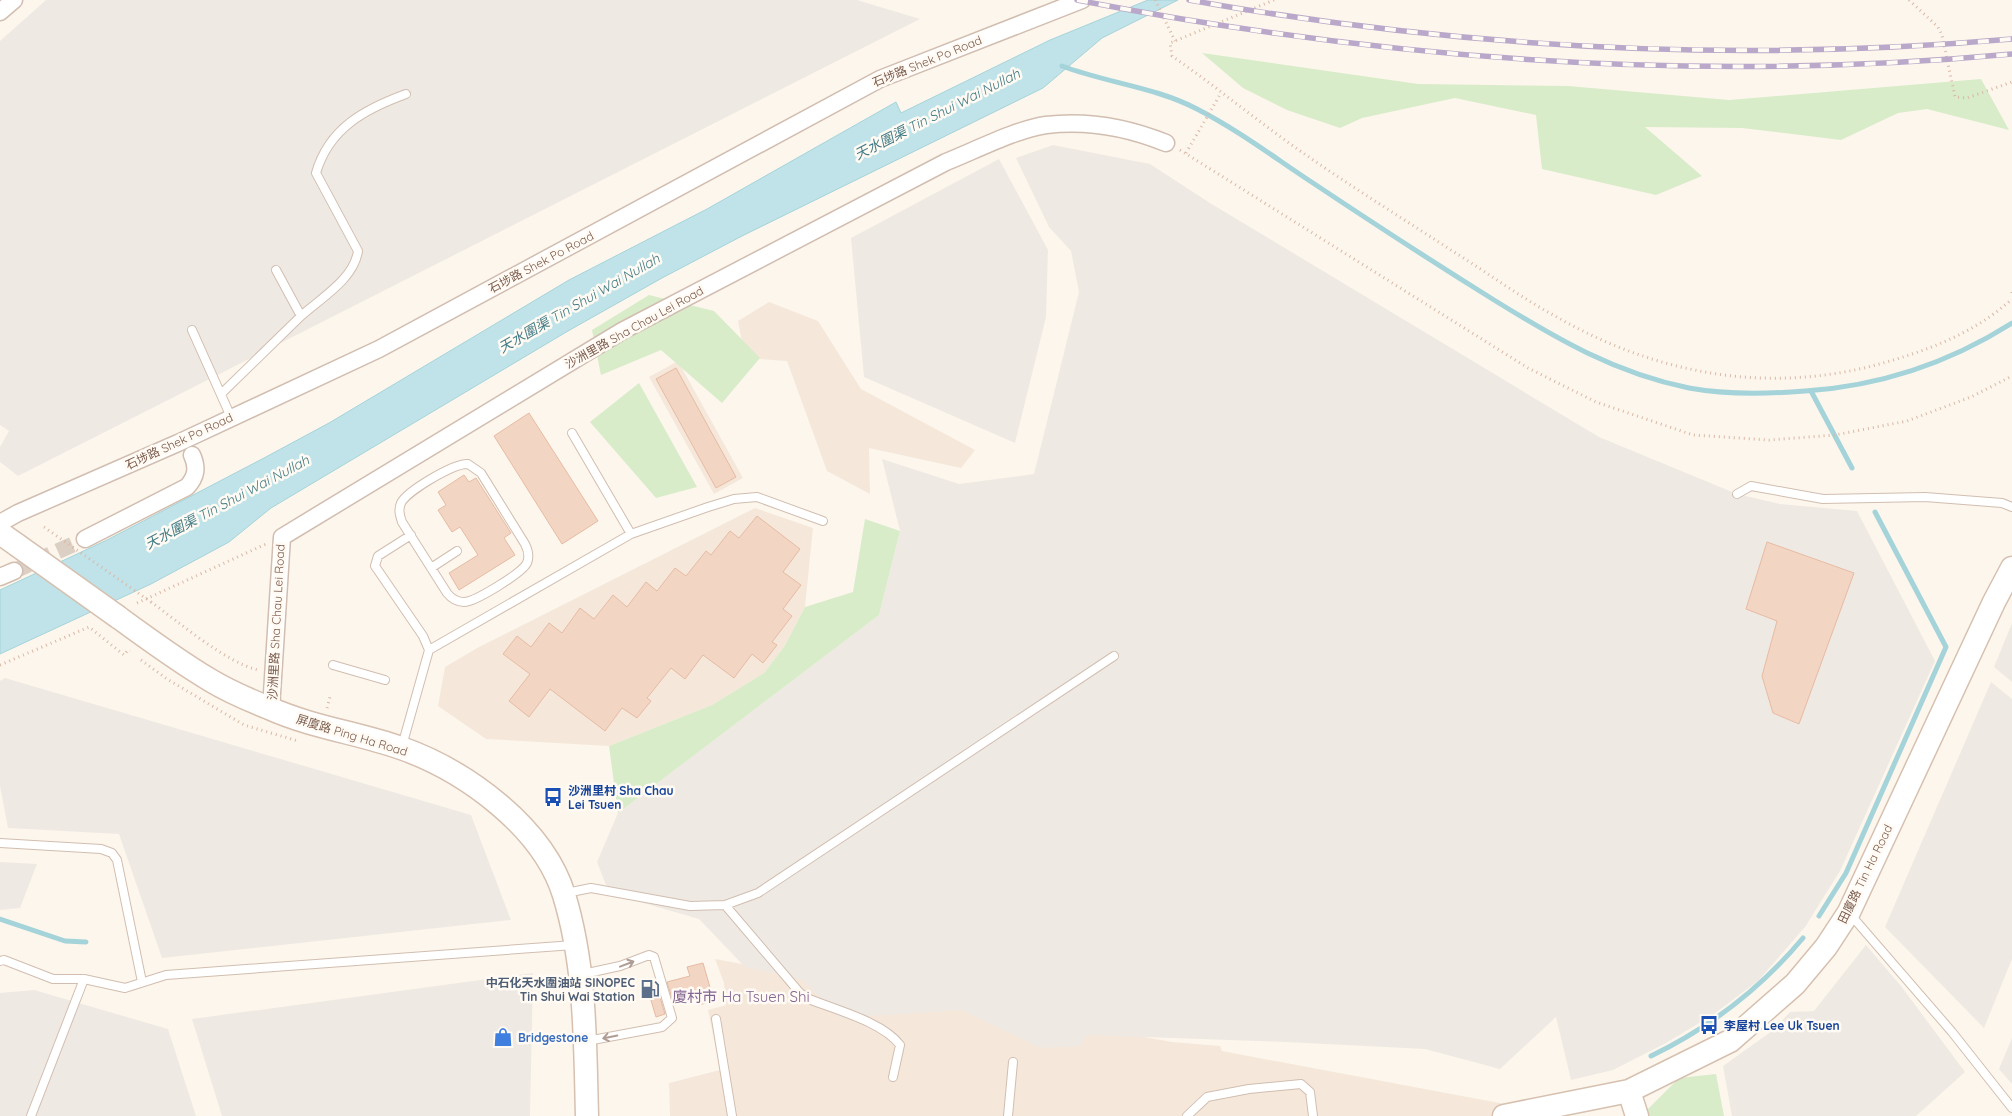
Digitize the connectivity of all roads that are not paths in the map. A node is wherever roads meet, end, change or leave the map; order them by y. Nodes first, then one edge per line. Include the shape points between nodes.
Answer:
1 (14, 0) edge
2 (1082, 0) edge
3 (0, 12) edge
4 (406, 94) dead end
5 (1166, 144) road end
6 (276, 270) dead end
7 (301, 316) junction
8 (192, 330) dead end
9 (221, 394) junction
10 (231, 417) junction
11 (572, 433) dead end
12 (192, 455) dead end
13 (1737, 494) dead end
14 (2012, 507) edge
15 (823, 521) dead end
16 (0, 523) edge
17 (630, 534) junction
18 (410, 535) junction
19 (9, 539) edge
20 (85, 539) tunnel mouth
21 (457, 551) dead end
22 (431, 568) junction
23 (2012, 568) edge
24 (429, 650) junction
25 (1114, 656) dead end
26 (333, 665) dead end
27 (385, 680) dead end
28 (271, 709) junction
29 (401, 748) junction
30 (0, 843) edge
31 (564, 894) junction
32 (725, 905) junction
33 (1848, 912) junction
34 (576, 945) junction
35 (0, 961) edge
36 (580, 975) junction
37 (84, 979) junction
38 (142, 982) junction
39 (716, 1019) dead end
40 (585, 1042) junction
41 (1013, 1062) dead end
42 (894, 1077) dead end
43 (1630, 1091) junction
44 (2012, 1108) edge
45 (31, 1116) edge
46 (587, 1116) edge
47 (732, 1116) edge
48 (1008, 1116) edge
49 (1187, 1116) edge
50 (1313, 1116) edge
51 (1504, 1116) edge
52 (1637, 1116) edge

1 - 3 street
2 - 10 street, 石埗路 Shek Po Road via 880,79 379,349
4 - 7 lane via 358,115 330,140 321,156 316,173 358,251 350,272
5 - 28 street, 沙洲里路 Sha Chau Lei Road via 1115,128 1087,124 1046,126 999,140 946,162 622,331 282,537
6 - 7 lane
7 - 9 lane
8 - 9 lane
9 - 10 lane
10 - 16 street, 石埗路 Shek Po Road
11 - 17 lane
12 - 20 street via 196,470 187,487
13 - 14 lane via 1751,486 1823,499 1925,497 2002,503
15 - 17 lane via 757,497 734,499
17 - 24 lane
18 - 22 lane
18 - 22 lane via 400,518 400,507 405,498 453,467 468,464 480,473 528,548 528,559 523,568 470,602 450,597
18 - 24 lane via 378,556 375,566 423,636
19 - 28 street, 屏廈路 Ping Ha Road, bridge via 212,681
21 - 22 lane
23 - 33 street, 田廈路 Tin Ha Road
24 - 29 lane
25 - 32 lane via 758,893
26 - 27 lane
28 - 29 street, 屏廈路 Ping Ha Road
29 - 31 street, 屏廈路 Ping Ha Road via 457,775 531,834 550,862
30 - 38 lane via 102,849 112,853 117,860
31 - 32 lane via 591,888 690,906
31 - 34 street, 屏廈路 Ping Ha Road
32 - 42 lane via 808,1000 893,1036 900,1045
33 - 43 street, 田廈路 Tin Ha Road via 1826,947 1795,984 1730,1041
33 - 44 lane via 1952,1032
34 - 36 street, 屏廈路 Ping Ha Road
34 - 38 lane via 166,975
35 - 37 lane via 53,979
36 - 40 street, 屏廈路 Ping Ha Road
36 -> 40 lane via 649,955 654,957 672,1018 662,1028
37 - 38 lane via 125,988
37 - 45 lane
39 - 47 lane
40 - 46 street, 屏廈路 Ping Ha Road
41 - 48 lane
43 - 51 street, 田廈路 Tin Ha Road
43 - 52 street
49 - 50 lane via 1207,1097 1301,1084 1310,1092

